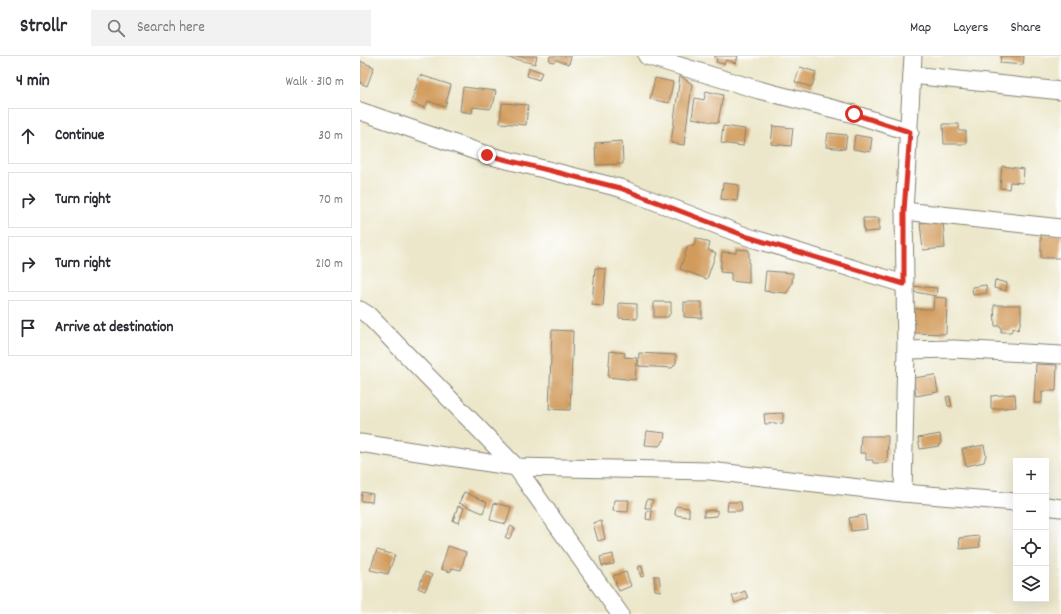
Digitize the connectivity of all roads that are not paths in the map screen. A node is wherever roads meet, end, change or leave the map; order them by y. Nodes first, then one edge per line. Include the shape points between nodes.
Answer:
1 (647, 56) edge
2 (913, 56) edge
3 (912, 75) junction
4 (1061, 91) edge
5 (360, 111) edge
6 (910, 132) junction
7 (904, 211) junction
8 (1061, 228) edge
9 (904, 284) junction
10 (360, 310) edge
11 (906, 350) junction
12 (1061, 355) edge
13 (360, 443) edge
14 (516, 467) junction
15 (903, 493) junction
16 (1013, 502) edge
17 (1049, 506) edge
18 (1061, 508) edge
19 (620, 614) edge

1 - 6 street
2 - 3 street
3 - 4 street
3 - 6 street
5 - 9 street via 487,155 620,188 748,237
6 - 7 street
7 - 8 street
7 - 9 street
9 - 11 street
10 - 14 street via 368,315
11 - 12 street via 954,349
11 - 15 street
13 - 14 street
14 - 15 street via 710,471
14 - 19 street
15 - 16 street
17 - 18 street

